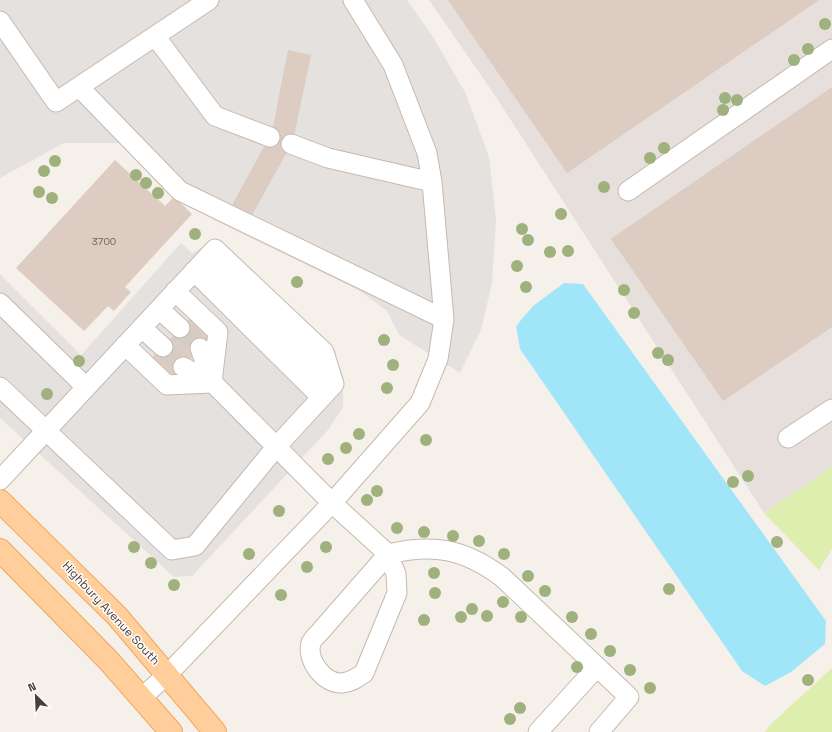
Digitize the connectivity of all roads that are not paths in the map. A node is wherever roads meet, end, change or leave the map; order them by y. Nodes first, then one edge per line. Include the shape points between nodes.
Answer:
1 (209, 0) edge
2 (353, 0) edge
3 (0, 21) edge
4 (155, 36) junction
5 (832, 49) edge
6 (79, 87) junction
7 (270, 137) dead end
8 (291, 144) dead end
9 (432, 182) junction
10 (628, 191) dead end
11 (205, 260) junction
12 (175, 291) junction
13 (0, 303) edge
14 (159, 309) junction
15 (444, 319) junction
16 (142, 328) junction
17 (180, 328) tunnel mouth
18 (125, 345) junction
19 (163, 347) tunnel mouth
20 (200, 348) tunnel mouth
21 (183, 367) tunnel mouth
22 (212, 382) junction
23 (0, 387) edge
24 (86, 387) junction
25 (321, 397) junction
26 (832, 409) edge
27 (46, 431) junction
28 (788, 438) dead end
29 (276, 447) junction
30 (0, 480) edge
31 (0, 501) edge
32 (332, 503) junction
33 (0, 550) edge
34 (388, 554) junction
35 (597, 667) junction
36 (168, 674) junction
37 (141, 698) junction
38 (171, 732) edge
39 (216, 732) edge
40 (538, 732) edge
41 (598, 732) edge

1 - 4 lane
2 - 9 lane via 393,65 427,153
3 - 6 lane via 56,102
4 - 6 lane
4 - 7 lane via 215,116
5 - 10 lane
6 - 15 lane via 180,191
8 - 9 lane via 328,158
9 - 15 lane
11 - 12 lane
11 - 25 lane
11 - 25 lane via 334,384
12 - 14 lane
12 - 22 lane via 218,332
13 - 24 lane
14 - 16 lane
14 - 17 lane
15 - 32 lane via 438,359 420,403
16 - 18 lane
16 - 19 lane
18 - 22 lane via 167,385
18 - 24 lane
20 - 22 lane
21 - 22 lane
22 - 29 lane
23 - 27 lane
24 - 27 lane
25 - 29 lane
26 - 28 lane
27 - 29 lane via 172,550 195,546
27 - 30 lane
29 - 32 lane
31 - 36 main road, Highbury Avenue South via 117,616
32 - 34 lane
32 - 36 lane
33 - 37 main road via 109,661
34 - 34 lane via 311,643 317,670 327,679 340,683 352,681 364,673 397,593 396,574
34 - 35 lane via 421,548 442,549 484,564 502,577
35 - 40 lane
35 - 41 lane via 629,697
36 - 37 lane
36 - 39 main road, Highbury Avenue South
37 - 38 main road

